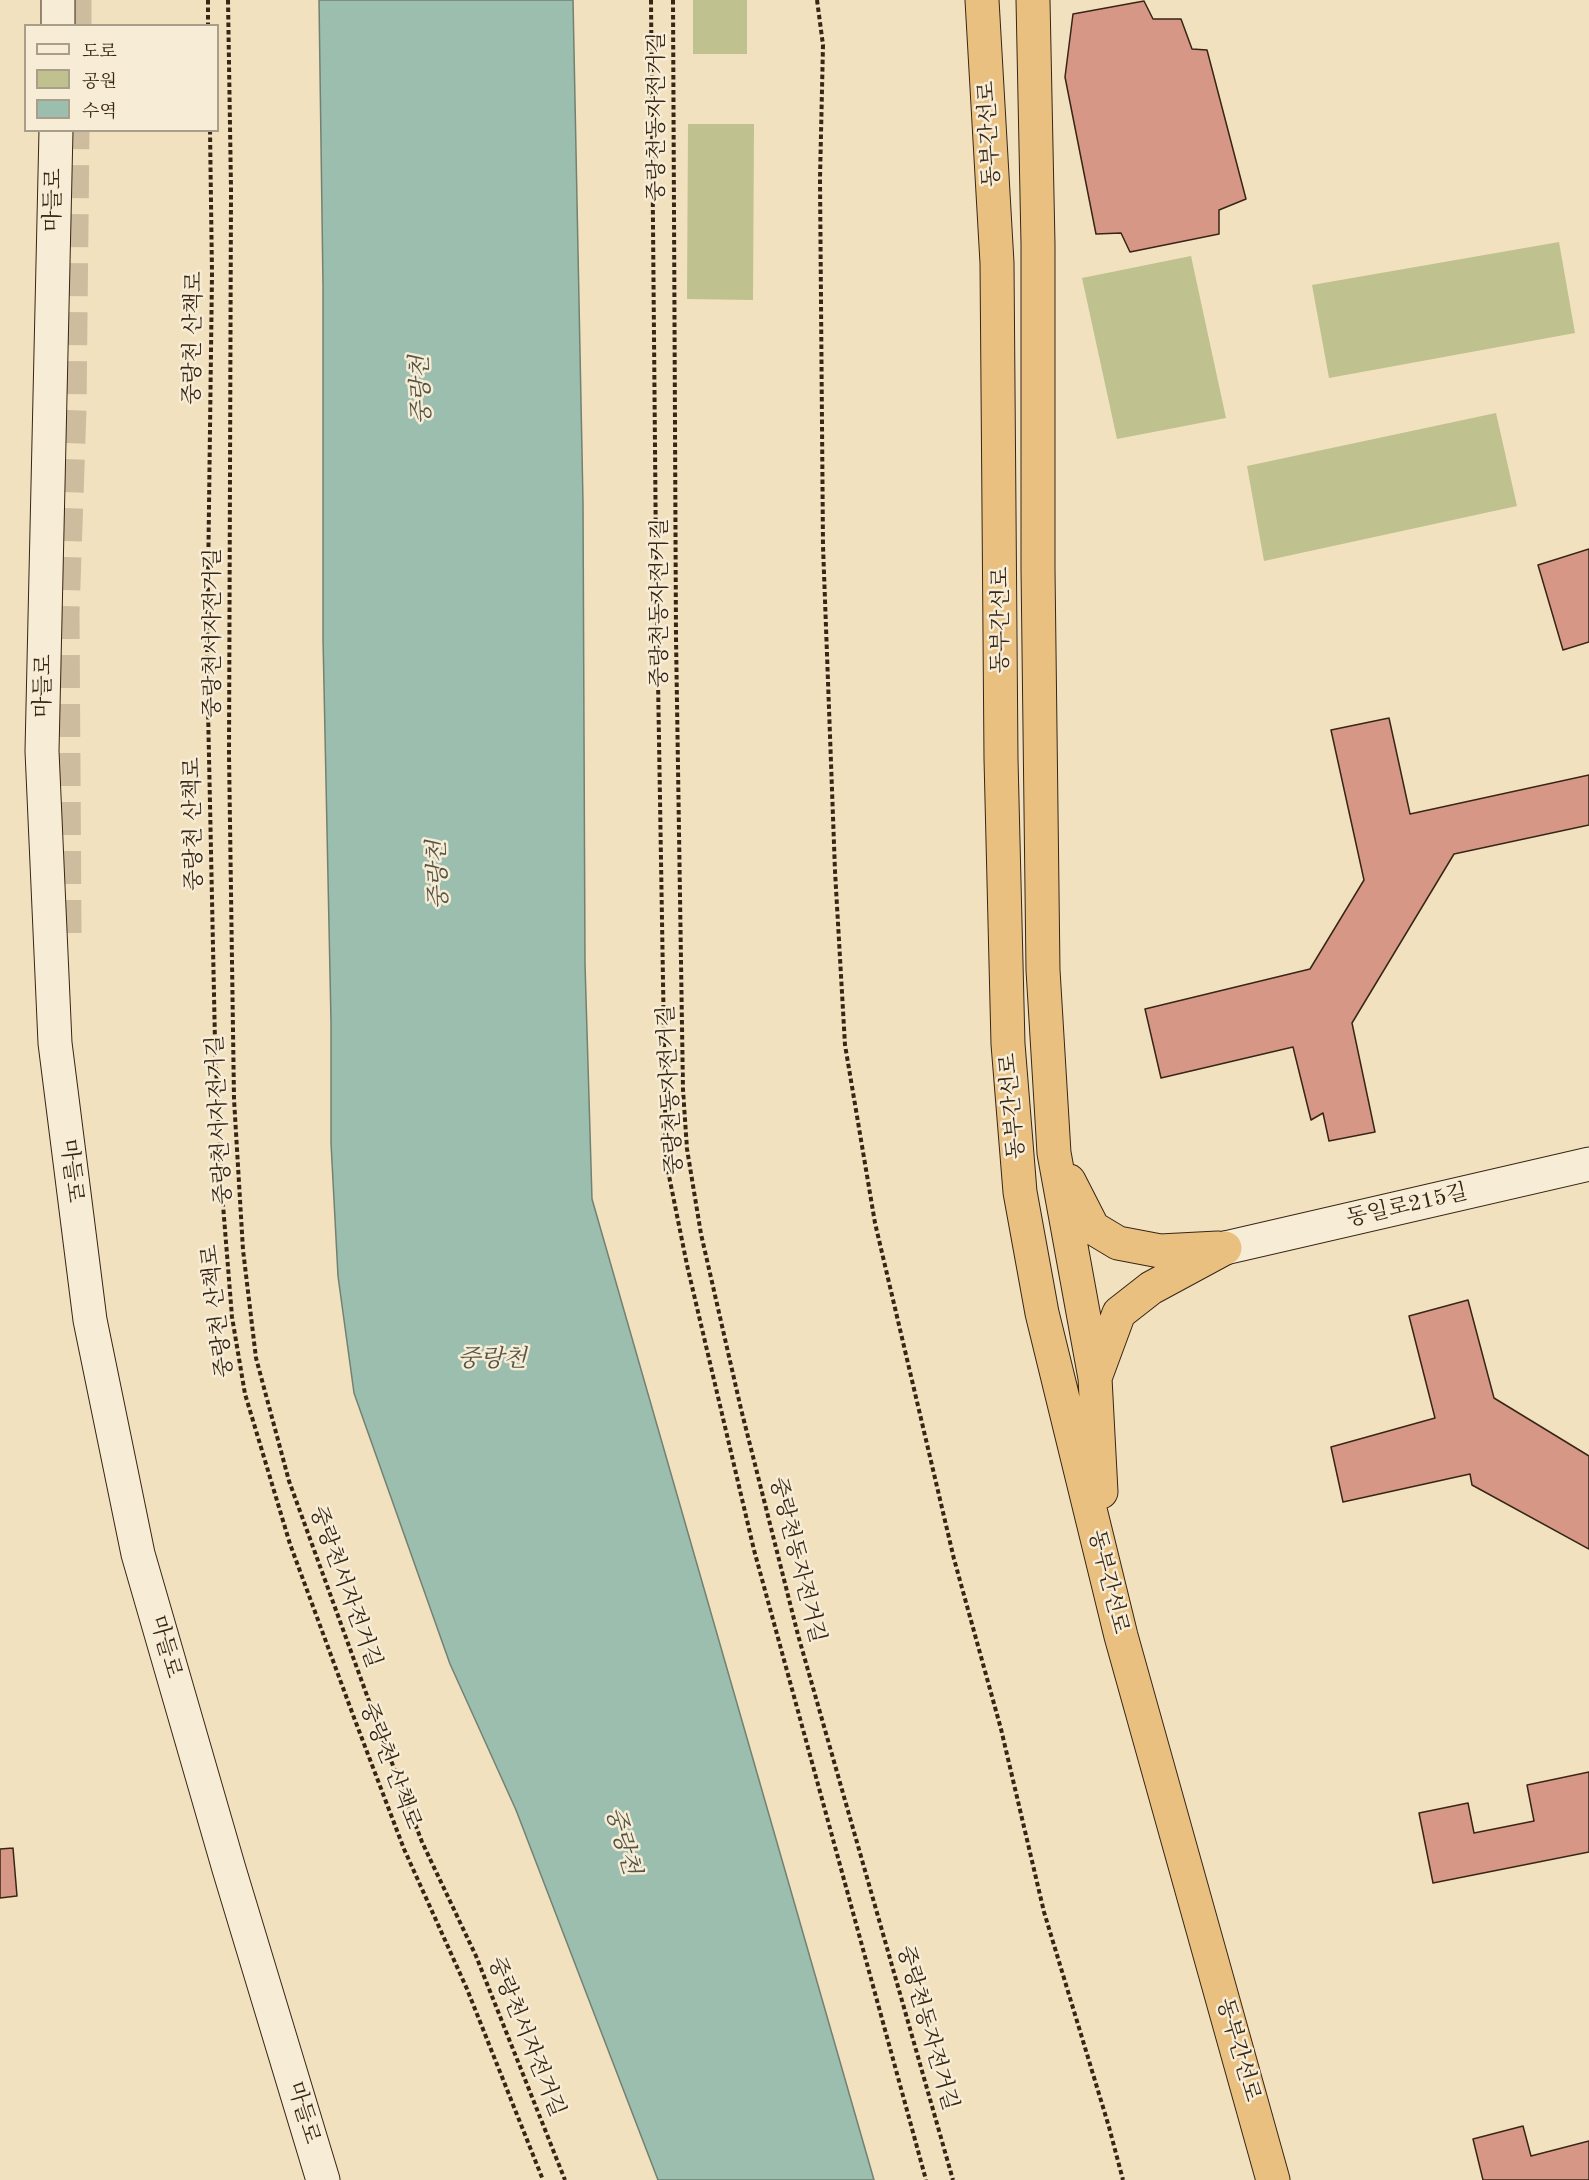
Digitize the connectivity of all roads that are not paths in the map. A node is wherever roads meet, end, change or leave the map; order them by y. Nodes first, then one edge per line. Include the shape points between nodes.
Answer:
1 (58, 0) edge
2 (982, 0) edge
3 (1033, 0) edge
4 (58, 24) edge
5 (56, 132) edge
6 (1054, 1153) junction
7 (1589, 1164) edge
8 (1225, 1248) junction
9 (1095, 1378) junction
10 (1105, 1572) junction
11 (1242, 2065) junction
12 (323, 2180) edge
13 (1273, 2180) edge
14 (1294, 2180) edge

1 - 4 main road
2 - 10 highway, 동부간선로 via 997,263 1008,1044 1020,1192 1042,1313
3 - 6 highway via 1041,889
5 - 12 main road, 마들로 via 42,751 55,1043 90,1320 138,1554
6 - 8 highway via 1093,1228 1118,1243 1160,1251
6 - 9 highway
7 - 8 main road, 동일로215길
8 - 9 highway via 1151,1288 1119,1313
9 - 10 highway
10 - 11 highway, 동부간선로
11 - 13 highway, 동부간선로
11 - 14 highway

